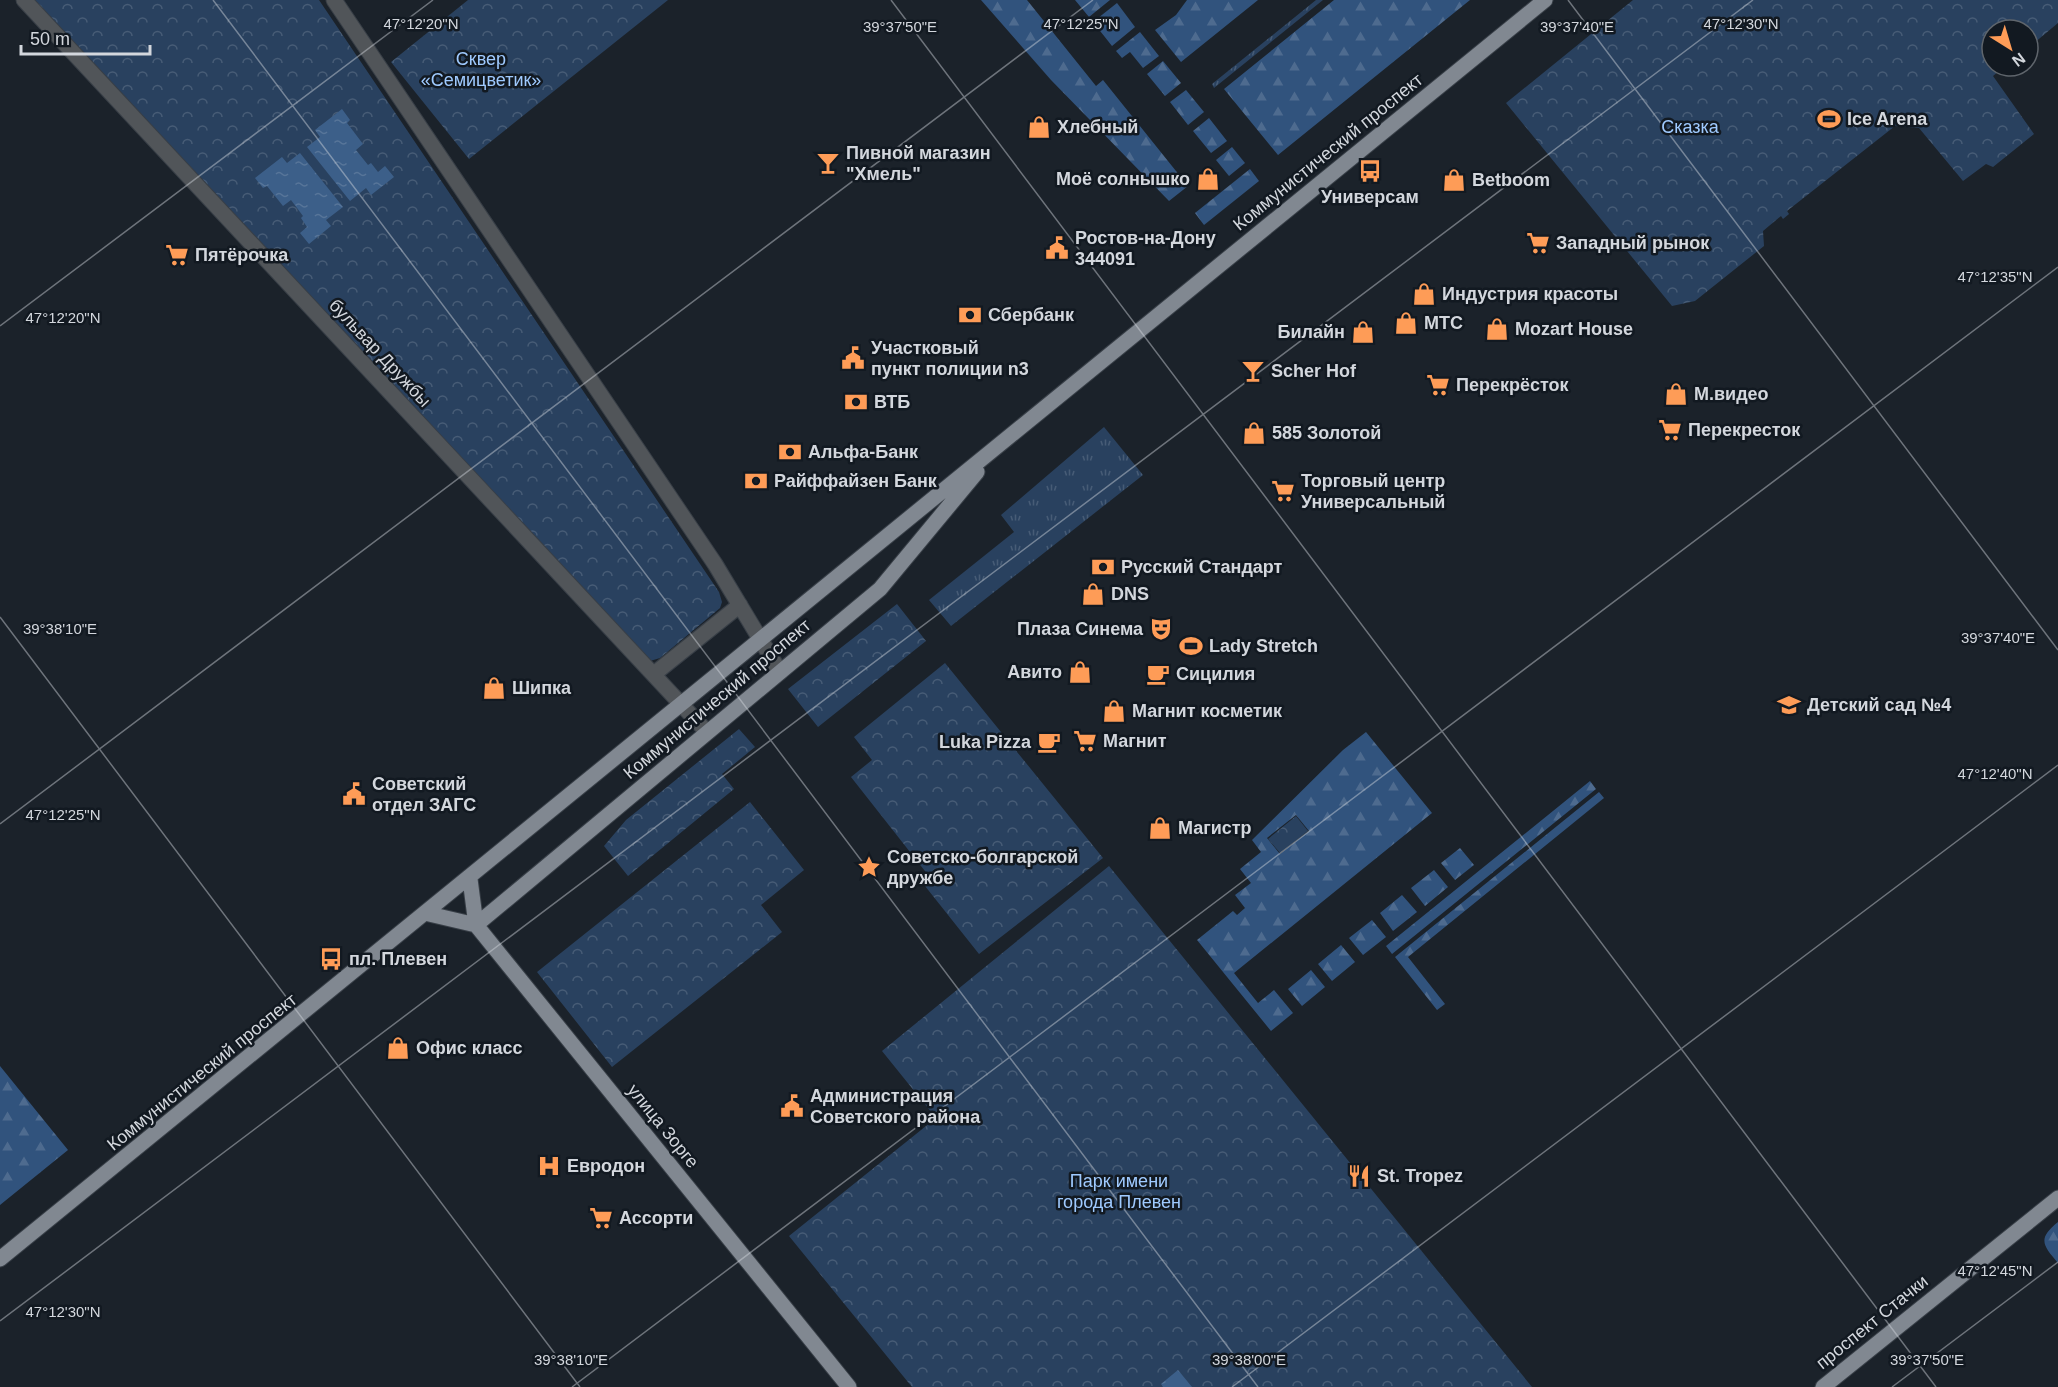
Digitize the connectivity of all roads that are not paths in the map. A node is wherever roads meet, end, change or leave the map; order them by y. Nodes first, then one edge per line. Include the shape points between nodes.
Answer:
1 (24, 0) edge
2 (334, 0) edge
3 (1545, 0) edge
4 (996, 448) junction
5 (740, 605) junction
6 (760, 639) junction
7 (780, 672) junction
8 (654, 674) junction
9 (682, 704) junction
10 (707, 732) junction
11 (470, 879) junction
12 (429, 914) junction
13 (476, 925) junction
14 (2058, 1198) edge
15 (0, 1259) edge
16 (849, 1387) edge
17 (1823, 1387) edge

1 - 8 street, бульвар Дружбы
2 - 5 street
3 - 4 main road, Коммунистический проспект
4 - 6 main road, Коммунистический проспект
4 - 7 main road, Коммунистический проспект via 880,589
5 - 6 street
5 - 8 street
6 - 7 street
6 - 9 main road, Коммунистический проспект
7 - 10 main road, Коммунистический проспект
8 - 9 street, бульвар Дружбы
9 - 10 street, бульвар Дружбы
9 - 11 main road, Коммунистический проспект
10 - 13 main road, Коммунистический проспект
11 - 12 main road, Коммунистический проспект
11 - 13 main road
12 - 13 main road
12 - 15 main road, Коммунистический проспект
13 - 16 main road, улица Зорге
14 - 17 main road, проспект Стачки

